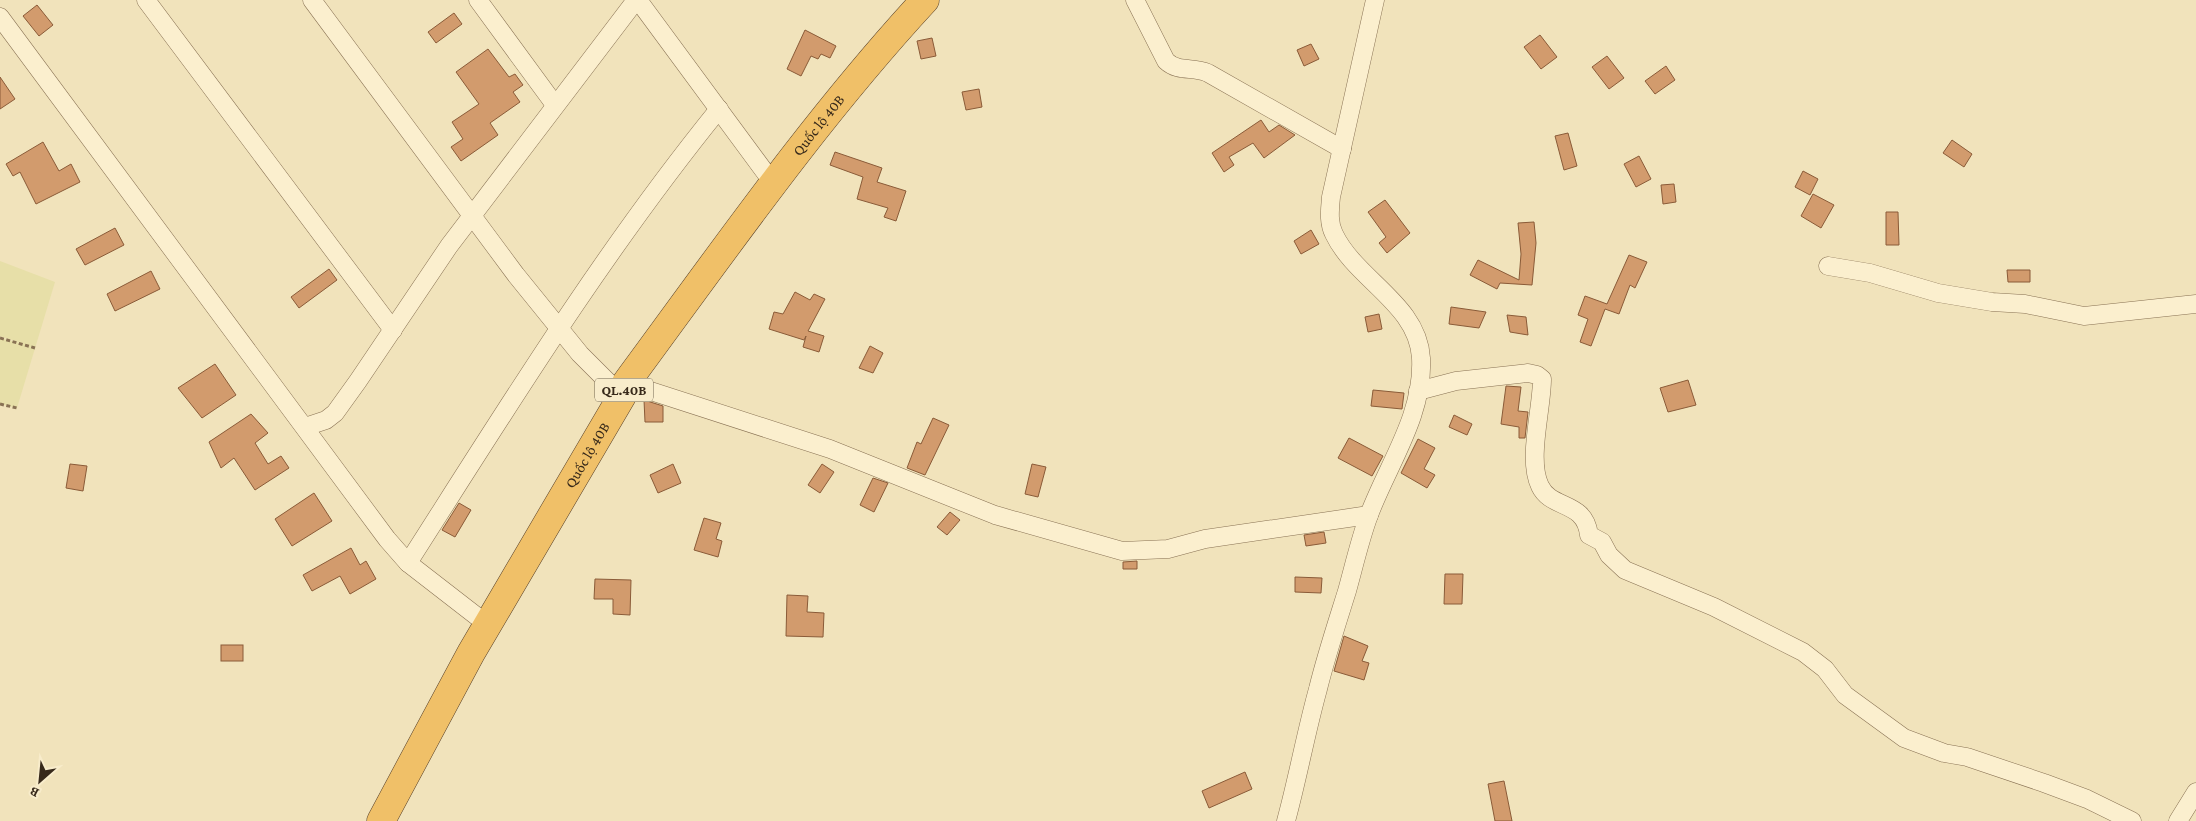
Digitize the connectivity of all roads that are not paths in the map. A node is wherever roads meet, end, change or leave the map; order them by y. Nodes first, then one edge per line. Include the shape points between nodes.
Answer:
1 (146, 0) edge
2 (312, 0) edge
3 (478, 0) edge
4 (637, 0) edge
5 (925, 0) edge
6 (1135, 0) edge
7 (1375, 0) edge
8 (0, 17) edge
9 (555, 105) junction
10 (719, 109) junction
11 (1342, 149) junction
12 (774, 183) junction
13 (472, 216) junction
14 (1828, 266) dead end
15 (2196, 304) edge
16 (559, 328) junction
17 (393, 330) junction
18 (624, 389) junction
19 (1418, 391) junction
20 (305, 426) junction
21 (1369, 515) junction
22 (408, 563) junction
23 (488, 625) junction
24 (2196, 792) edge
25 (381, 821) edge
26 (1286, 821) edge
27 (2132, 821) edge
28 (2178, 821) edge

1 - 17 street
2 - 13 street
3 - 9 street
4 - 9 street
4 - 10 street
5 - 12 highway, Quốc lộ 40B / QL.40B via 881,48
6 - 11 street via 1166,61 1174,68 1200,70
7 - 11 street
8 - 20 street
9 - 13 street
10 - 12 street
10 - 16 street via 677,160
11 - 19 street via 1331,197 1330,217 1334,233 1362,271 1404,314 1414,329 1421,360
12 - 18 highway, Quốc lộ 40B / QL.40B
13 - 16 street
13 - 17 street
14 - 15 street via 1870,273 1938,292 2084,316
16 - 18 street via 580,354
16 - 22 street
17 - 20 street via 335,413 326,420
18 - 21 street via 830,449 995,515 1122,551 1168,549 1205,539
18 - 23 highway, Quốc lộ 40B / QL.40B
19 - 21 street via 1410,422
19 - 27 street via 1456,381 1528,373 1537,375 1542,379 1536,452 1540,488 1575,510 1588,526 1589,535 1602,542 1609,555 1625,570 1714,607 1803,652 1825,669 1845,695 1904,738 2044,783
20 - 22 street
21 - 26 street via 1318,688
22 - 23 street
23 - 25 highway, Quốc lộ 40B / QL.40B
24 - 28 street

